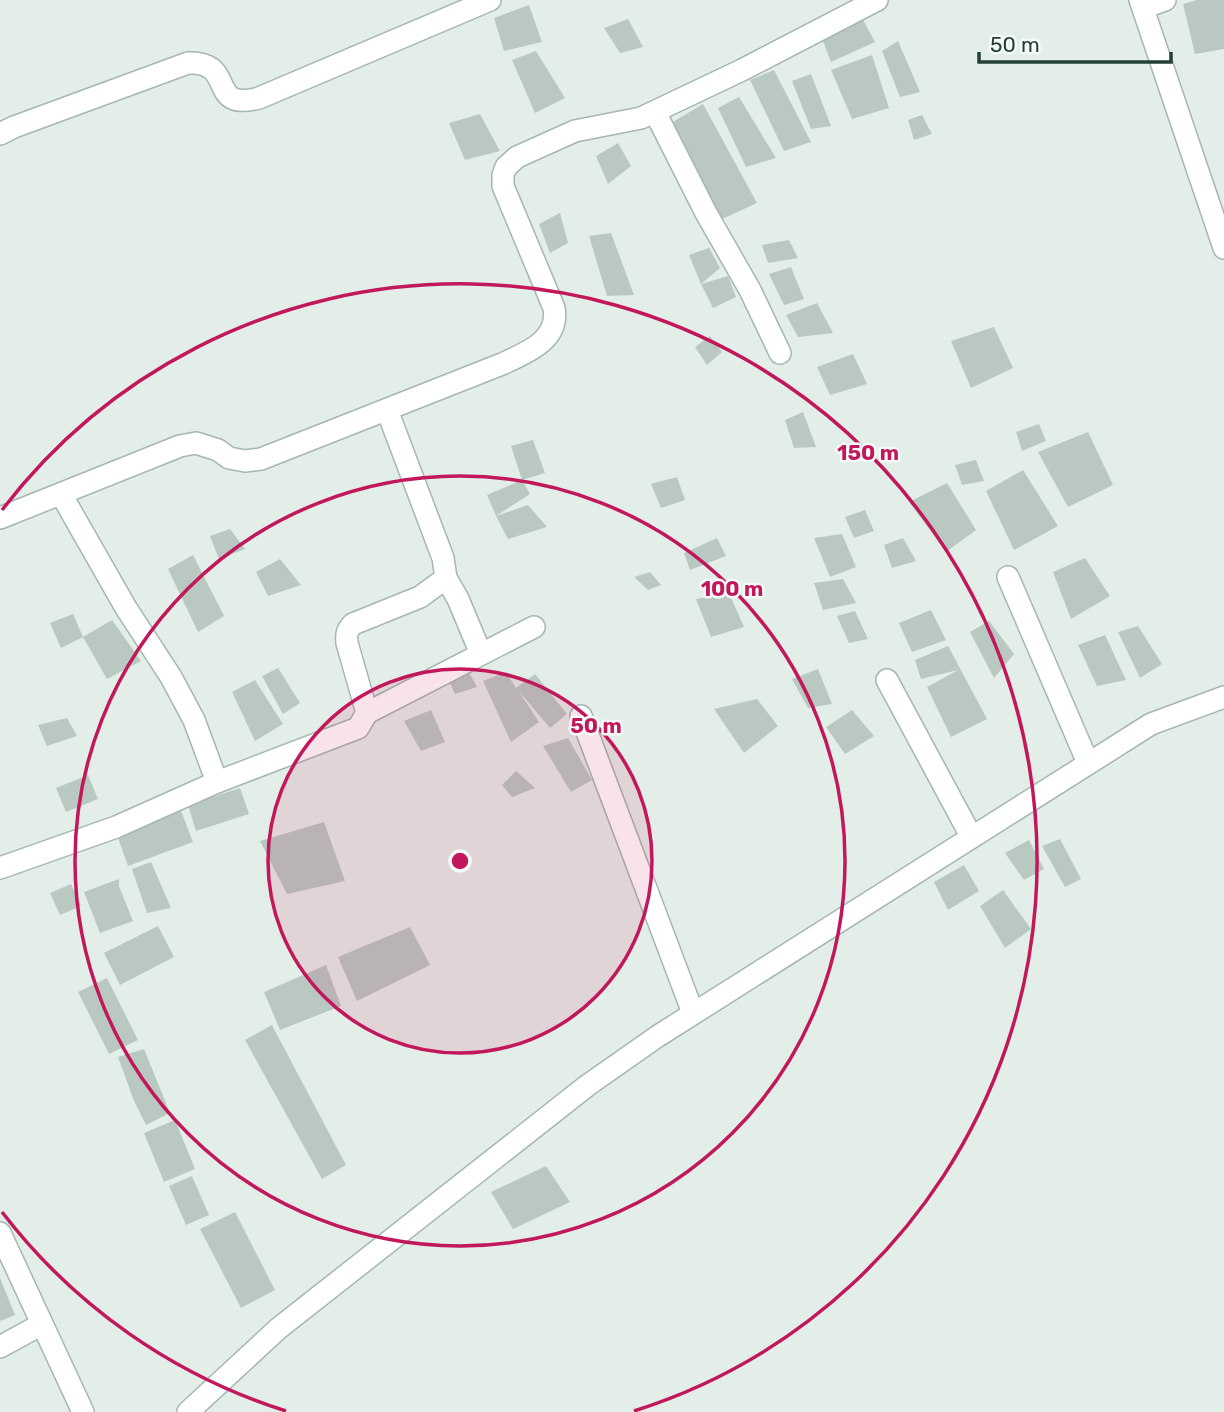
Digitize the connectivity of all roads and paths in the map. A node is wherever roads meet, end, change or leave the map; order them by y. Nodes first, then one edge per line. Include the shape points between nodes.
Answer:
1 (877, 0) edge
2 (1165, 0) edge
3 (480, 2) edge
4 (1141, 4) edge
5 (655, 111) junction
6 (0, 134) edge
7 (1224, 248) edge
8 (780, 353) dead end
9 (387, 410) junction
10 (61, 494) junction
11 (0, 518) edge
12 (1008, 577) dead end
13 (446, 578) junction
14 (534, 627) dead end
15 (481, 654) junction
16 (887, 680) dead end
17 (1224, 697) edge
18 (367, 713) junction
19 (581, 716) dead end
20 (1088, 763) junction
21 (217, 782) junction
22 (971, 836) junction
23 (0, 867) edge
24 (693, 1013) junction
25 (0, 1233) edge
26 (42, 1324) junction
27 (0, 1347) edge
28 (83, 1412) edge
29 (188, 1412) edge

1 - 5 street
2 - 4 street
3 - 6 street via 259,98 233,101 211,66 188,63
4 - 7 street
5 - 8 street
5 - 9 street via 575,131 517,157 506,167 503,186 554,307 553,328 532,350 502,365
9 - 10 street via 261,459 229,458 196,443 180,446
9 - 13 street via 443,558
10 - 11 street
10 - 21 street via 126,608 172,677
12 - 20 street
13 - 15 street
13 - 18 street via 420,597 348,629 347,643
14 - 15 street
15 - 18 street
16 - 22 street
17 - 20 street via 1151,724
18 - 21 street via 358,728 344,735
19 - 24 street
20 - 22 street
21 - 23 street via 116,827
22 - 24 street
24 - 29 street via 588,1085 279,1328
25 - 26 street
26 - 27 street
26 - 28 street

